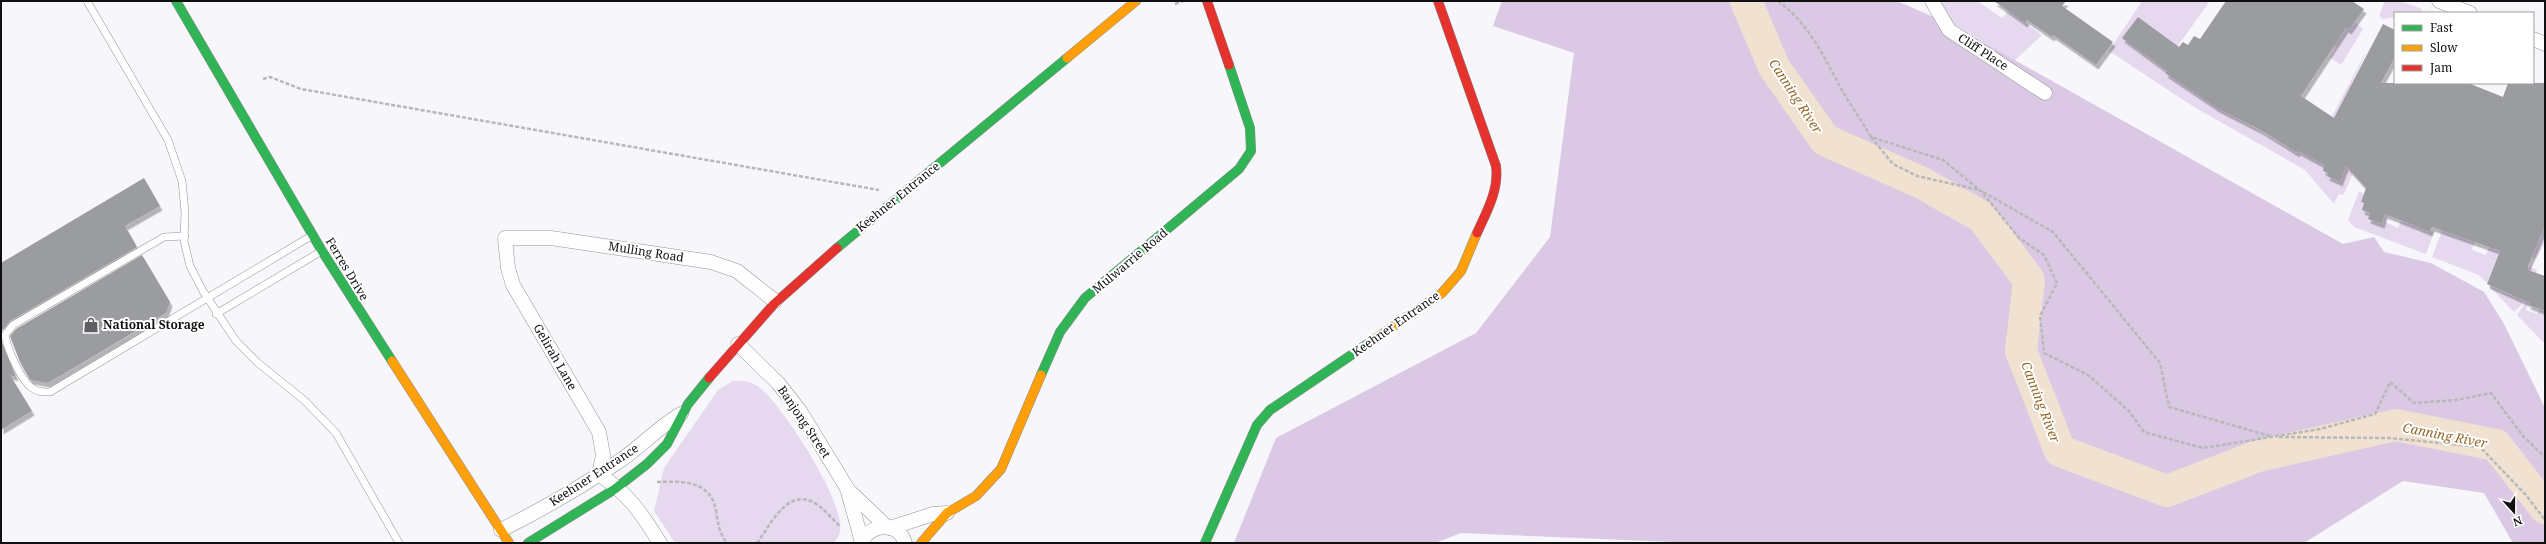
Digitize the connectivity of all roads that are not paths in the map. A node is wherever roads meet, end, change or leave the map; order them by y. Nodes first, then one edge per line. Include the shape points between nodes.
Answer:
1 (88, 1) edge
2 (176, 1) edge
3 (1136, 1) edge
4 (1207, 1) edge
5 (1438, 1) edge
6 (1932, 1) edge
7 (2439, 1) edge
8 (2467, 12) edge
9 (2534, 39) edge
10 (2545, 44) edge
11 (2045, 93) dead end
12 (313, 235) junction
13 (184, 236) junction
14 (505, 238) joint
15 (322, 251) junction
16 (207, 298) junction
17 (775, 301) junction
18 (216, 314) junction
19 (738, 344) junction
20 (681, 414) junction
21 (599, 474) junction
22 (617, 487) junction
23 (847, 488) junction
24 (947, 513) junction
25 (889, 527) junction
26 (501, 530) junction
27 (862, 542) edge
28 (399, 543) edge
29 (509, 543) edge
30 (528, 543) edge
31 (660, 543) edge
32 (905, 543) edge
33 (921, 543) edge
34 (1205, 543) edge

1 - 13 lane via 168,140 182,181
2 - 12 street, Ferres Drive
3 - 17 street, Keehner Entrance
4 - 24 street, Mulwarrie Road via 1250,128 1251,151 1239,169 1085,298 1073,312 1060,332 1001,469 976,496
5 - 34 street, Keehner Entrance via 1496,166 1498,180 1492,199 1461,271 1442,293 1270,410 1257,425
6 - 11 street, Cliff Place via 1949,30
7 - 8 street
9 - 10 street
12 - 15 street, Ferres Drive
12 - 16 lane
13 - 16 lane via 190,266
13 - 16 lane via 164,237 13,325 5,336 7,347 30,387 40,392 50,392
14 - 17 street, Mulling Road via 551,238 711,262 737,271
14 - 21 street, Gelirah Lane via 508,268 513,285 599,432 603,455
15 - 18 lane
15 - 26 street, Ferres Drive
16 - 18 lane
17 - 19 street, Keehner Entrance
18 - 28 lane via 236,341 258,363 304,400 336,433
19 - 20 street, Keehner Entrance
19 - 23 street, Banjong Street via 778,383 796,406
20 - 21 street, Keehner Entrance
20 - 22 street, Keehner Entrance via 672,437 662,449
21 - 22 street
21 - 26 street, Keehner Entrance via 538,512
22 - 30 street, Keehner Entrance
22 - 31 street via 638,508
23 - 25 street, Banjong Street
23 - 27 street, Banjong Street
24 - 25 street, Mulwarrie Road via 932,514
24 - 33 street, Mulwarrie Road
25 - 27 street, Mulwarrie Road via 872,530
25 - 32 street, Banjong Street via 901,534
26 - 29 street, Ferres Drive

